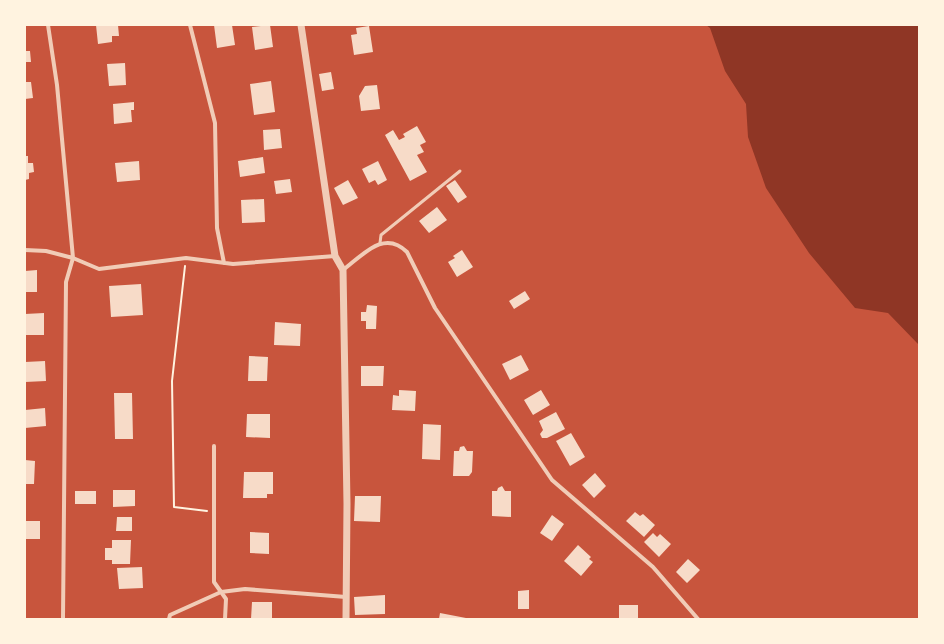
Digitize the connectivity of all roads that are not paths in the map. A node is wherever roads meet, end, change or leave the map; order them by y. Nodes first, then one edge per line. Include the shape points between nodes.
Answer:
1 (48, 25) edge
2 (190, 25) edge
3 (301, 25) edge
4 (460, 171) dead end
5 (380, 243) junction
6 (25, 250) edge
7 (335, 256) junction
8 (73, 258) junction
9 (224, 263) junction
10 (343, 270) junction
11 (214, 446) dead end
12 (221, 592) junction
13 (346, 597) junction
14 (63, 619) edge
15 (168, 619) edge
16 (225, 619) edge
17 (346, 619) edge
18 (698, 619) edge

1 - 8 street via 57,85
2 - 9 street via 215,123 217,228
3 - 7 street
4 - 5 lane via 381,235
5 - 10 street
5 - 18 street via 394,242 407,252 435,308 552,480 658,572
6 - 8 street via 46,251
7 - 9 street
7 - 10 street
8 - 9 street via 99,269 186,258
8 - 14 street via 66,282
10 - 13 street
11 - 12 street via 214,582
12 - 13 street via 245,589
12 - 15 street via 170,615
12 - 16 street via 226,599
13 - 17 street

